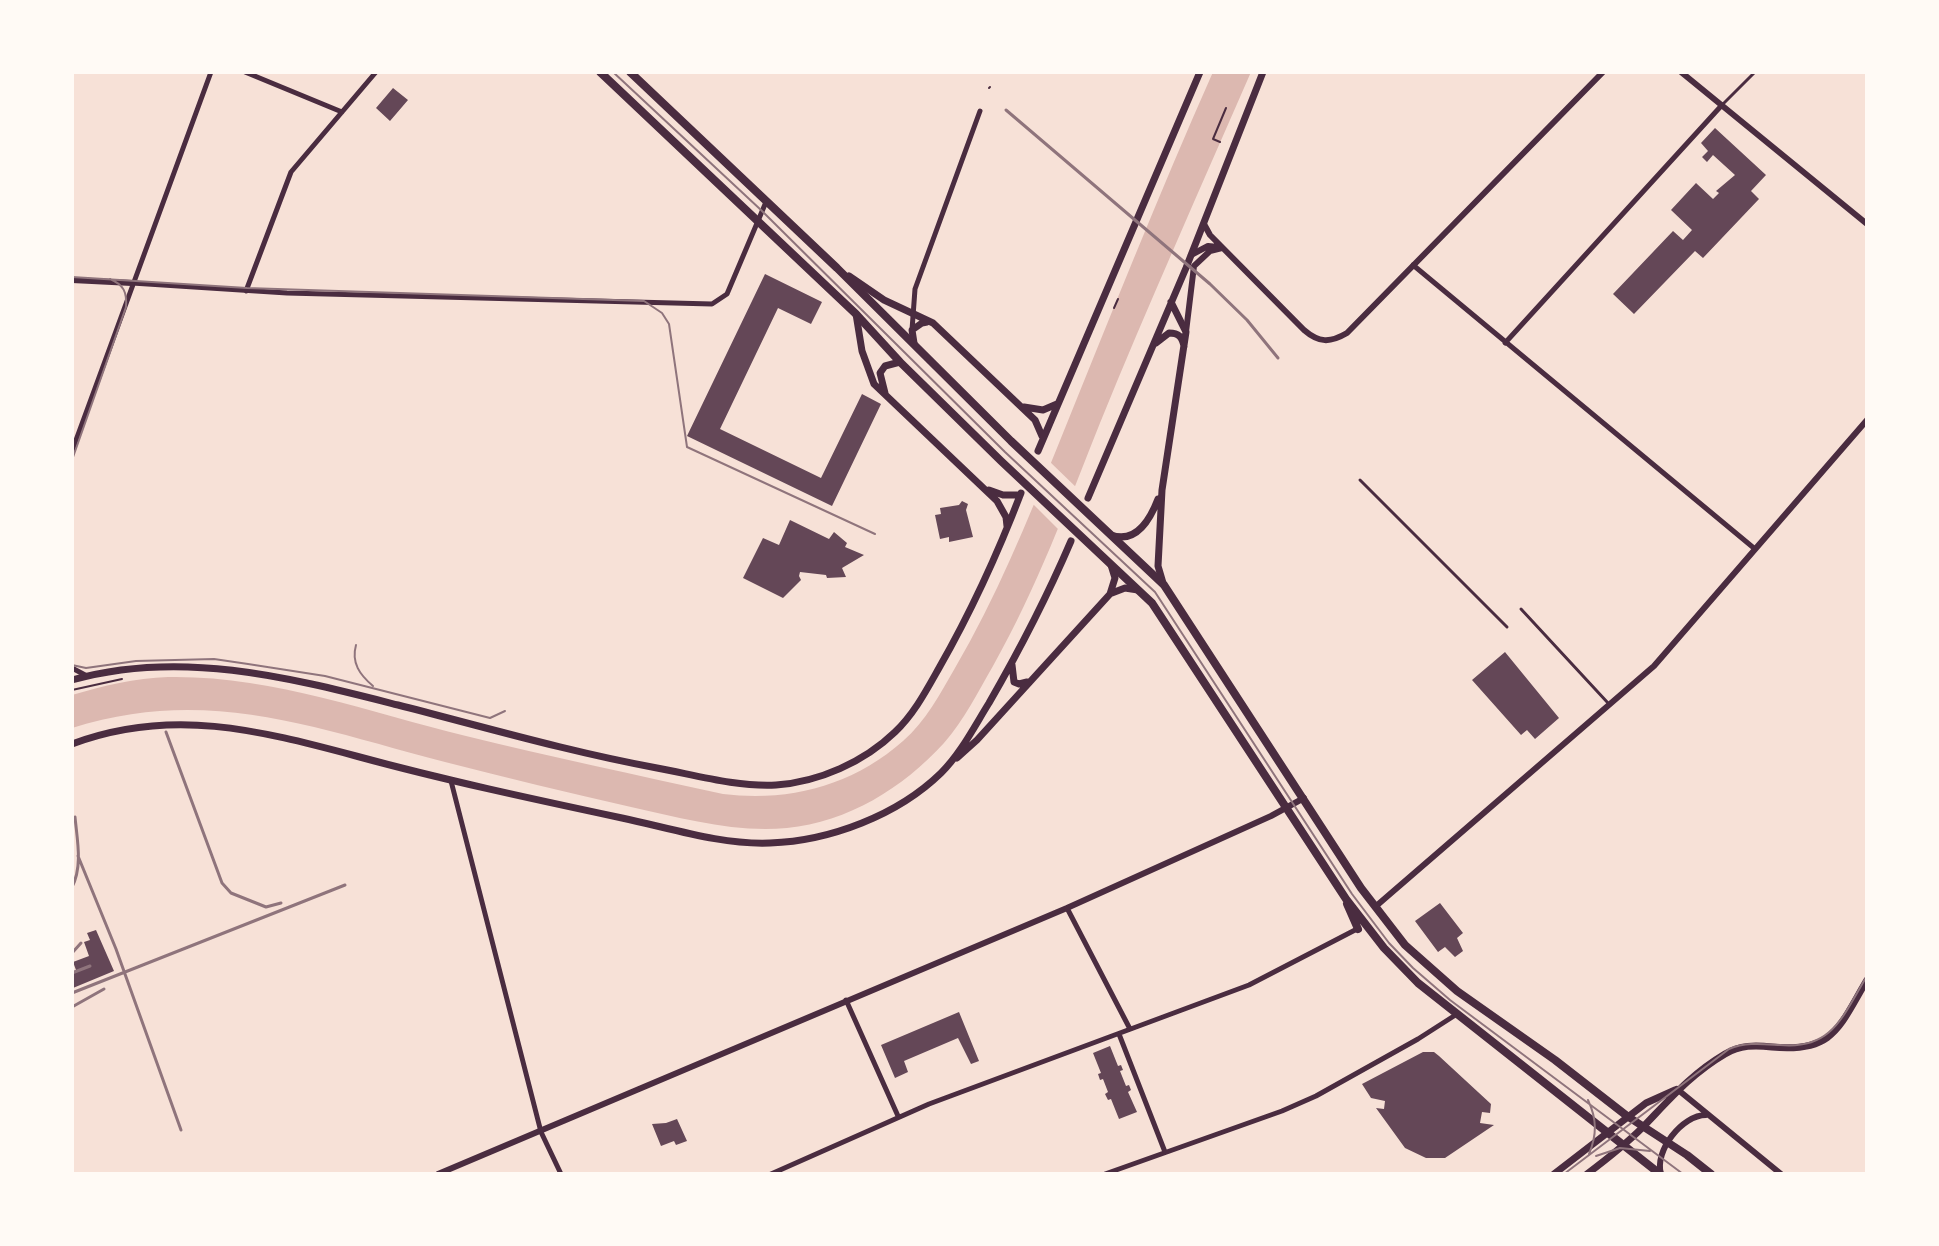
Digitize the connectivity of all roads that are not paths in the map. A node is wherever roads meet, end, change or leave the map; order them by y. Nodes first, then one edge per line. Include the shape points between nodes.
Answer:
1 (211, 72) edge
2 (245, 72) edge
3 (376, 72) edge
4 (600, 72) edge
5 (630, 72) edge
6 (1200, 72) edge
7 (1263, 72) edge
8 (1603, 72) edge
9 (1681, 72) edge
10 (1755, 72) edge
11 (1722, 105) junction
12 (980, 111) dead end
13 (342, 112) junction
14 (766, 202) junction
15 (756, 220) junction
16 (1203, 222) junction
17 (1867, 224) edge
18 (1222, 248) junction
19 (1190, 255) junction
20 (1413, 265) junction
21 (837, 268) junction
22 (72, 280) edge
23 (132, 283) junction
24 (246, 291) junction
25 (1171, 302) junction
26 (913, 313) junction
27 (856, 314) junction
28 (933, 323) junction
29 (912, 330) junction
30 (1186, 332) junction
31 (1505, 343) junction
32 (917, 348) junction
33 (1152, 348) junction
34 (1185, 349) junction
35 (900, 362) junction
36 (885, 395) junction
37 (1057, 404) junction
38 (1022, 407) junction
39 (1867, 420) edge
40 (1043, 440) junction
41 (72, 451) edge
42 (1038, 451) dead end
43 (1360, 480) dead end
44 (984, 488) junction
45 (1162, 490) junction
46 (1088, 498) dead end
47 (1007, 529) junction
48 (1108, 534) junction
49 (1071, 541) dead end
50 (1755, 549) junction
51 (1110, 563) junction
52 (1164, 585) junction
53 (1141, 592) junction
54 (1110, 594) junction
55 (1521, 609) dead end
56 (1507, 627) dead end
57 (1012, 663) junction
58 (72, 668) edge
59 (87, 676) junction
60 (72, 680) edge
61 (1029, 681) junction
62 (1609, 704) junction
63 (72, 744) edge
64 (941, 772) junction
65 (451, 781) junction
66 (1304, 798) junction
67 (1288, 808) junction
68 (1346, 899) junction
69 (1375, 907) junction
70 (1067, 908) junction
71 (1358, 929) joint
72 (1867, 980) edge
73 (846, 1000) junction
74 (1458, 1014) junction
75 (1130, 1029) junction
76 (1119, 1034) junction
77 (1677, 1089) junction
78 (898, 1116) junction
79 (1627, 1116) junction
80 (1709, 1116) junction
81 (1644, 1126) junction
82 (541, 1132) junction
83 (1608, 1132) junction
84 (1669, 1143) junction
85 (1624, 1145) junction
86 (1165, 1152) junction
87 (1119, 1171) edge
88 (438, 1174) edge
89 (561, 1174) edge
90 (771, 1174) edge
91 (1105, 1174) edge
92 (1554, 1174) edge
93 (1587, 1174) edge
94 (1660, 1174) edge
95 (1711, 1174) edge
96 (1781, 1174) edge

1 - 23 street
2 - 13 street
3 - 13 street
4 - 15 main road
5 - 14 main road
6 - 37 main road
7 - 16 main road
8 - 20 street
9 - 11 street
10 - 11 lane
11 - 17 street
11 - 31 street
12 - 26 street via 915,289
13 - 24 street via 286,182
14 - 15 street
14 - 21 main road
15 - 24 street via 727,294 712,304
15 - 27 main road
16 - 18 street
16 - 19 main road
18 - 19 street via 1208,246
18 - 20 street via 1304,330 1324,341 1347,333
18 - 30 street via 1194,266
19 - 25 main road
20 - 31 street
21 - 26 main road
21 - 32 main road
22 - 23 street
23 - 24 street
23 - 41 street
25 - 30 main road
25 - 33 main road
26 - 28 main road
26 - 29 street
27 - 35 main road
27 - 36 main road via 869,371
28 - 29 main road
28 - 38 main road
29 - 32 main road
30 - 34 main road
31 - 50 street
32 - 48 main road
33 - 34 main road via 1174,333 1183,339
33 - 46 main road
34 - 45 main road
35 - 36 main road via 880,373
35 - 51 main road
36 - 44 main road
37 - 38 main road via 1043,410
37 - 40 main road
38 - 40 main road
39 - 50 street
40 - 42 main road
43 - 56 lane
44 - 47 main road via 1001,506
44 - 47 main road via 1021,494
45 - 48 main road via 1137,532 1123,538
45 - 52 main road via 1158,566
47 - 59 main road via 958,635 911,715 859,759 825,775 786,784 734,782 628,762 281,676 175,665
48 - 52 main road
49 - 57 main road
50 - 62 street via 1654,666
51 - 53 main road
51 - 54 main road via 1115,578
52 - 66 main road
53 - 54 main road via 1125,588
53 - 67 main road
54 - 61 main road
55 - 62 lane
57 - 61 main road via 1014,682
57 - 64 main road via 967,740
58 - 59 street
59 - 60 main road
61 - 64 main road
62 - 69 street
63 - 65 main road via 157,724 202,724 288,738
64 - 65 main road via 865,821 815,837 768,843 721,839
65 - 82 street
66 - 67 street
66 - 69 main road
67 - 68 main road
67 - 70 street
68 - 71 main road
68 - 74 main road via 1408,974
69 - 79 main road via 1405,945 1457,991
70 - 73 street
70 - 75 street
71 - 75 street via 1249,985
72 - 77 main road via 1838,1028 1823,1042 1796,1048 1736,1048
73 - 78 street
73 - 82 street
74 - 83 main road
74 - 86 street via 1338,1086
75 - 76 street
76 - 78 street
76 - 86 street
77 - 79 main road
77 - 80 street
77 - 81 main road
78 - 90 street
79 - 81 main road
79 - 83 main road
80 - 84 street via 1691,1119
80 - 96 street
81 - 84 main road
81 - 85 main road
82 - 88 street
82 - 89 street
83 - 85 main road
83 - 92 main road
84 - 94 street via 1658,1163
84 - 95 main road
85 - 93 main road
85 - 94 main road
86 - 87 street
87 - 91 street

